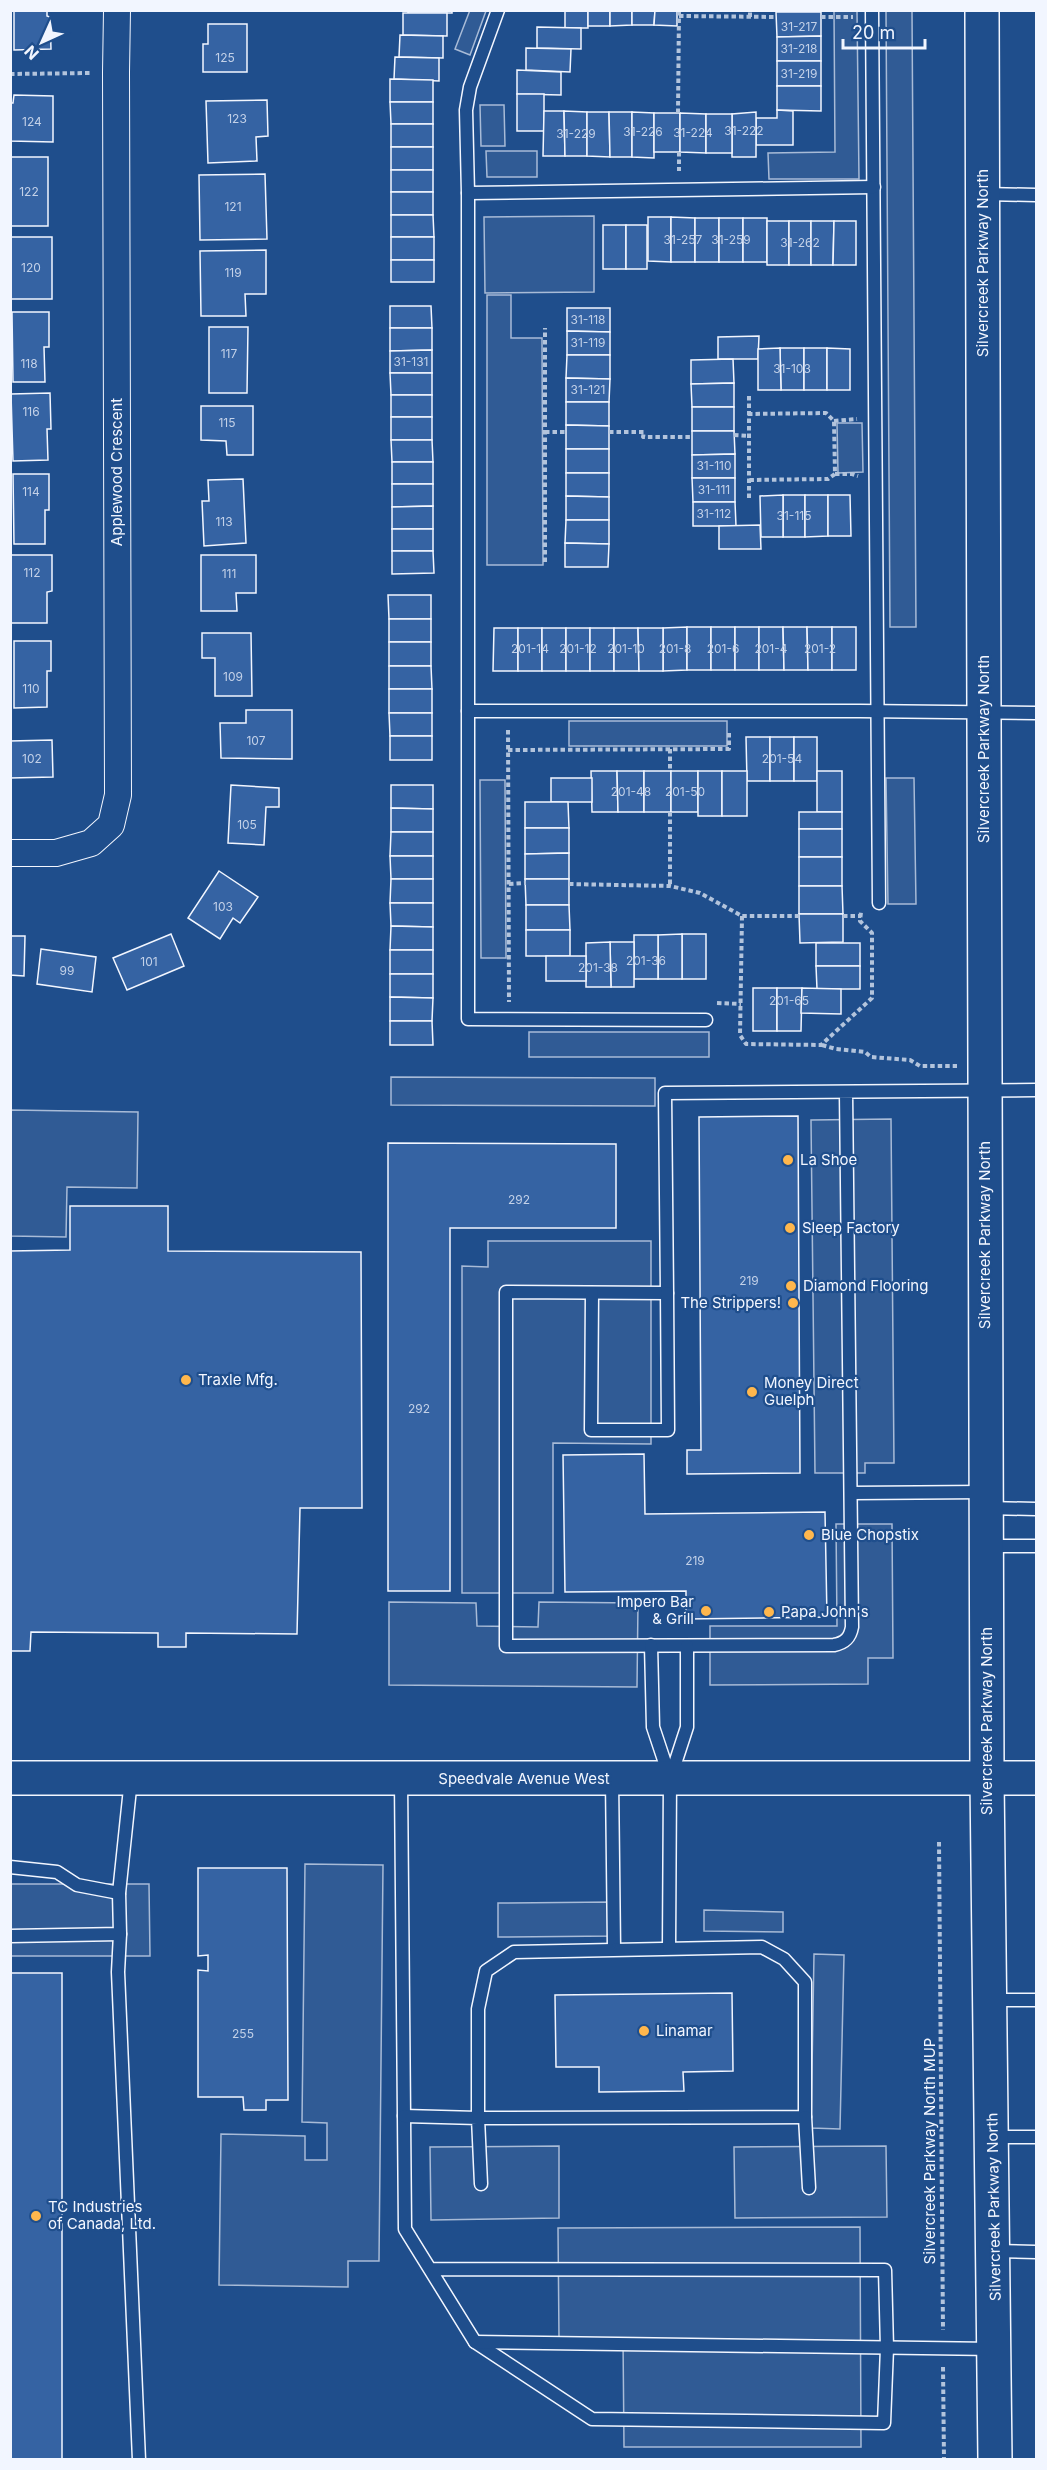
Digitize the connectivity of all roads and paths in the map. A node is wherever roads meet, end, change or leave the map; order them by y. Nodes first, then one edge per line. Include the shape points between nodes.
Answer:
1 (117, 10) edge
2 (498, 10) edge
3 (679, 10) edge
4 (750, 10) edge
5 (982, 10) edge
6 (872, 14) edge
7 (679, 16) junction
8 (750, 17) junction
9 (776, 17) dead end
10 (821, 17) dead end
11 (116, 72) junction
12 (10, 74) edge
13 (678, 113) dead end
14 (874, 187) junction
15 (468, 193) junction
16 (982, 194) junction
17 (1036, 195) edge
18 (545, 328) dead end
19 (748, 396) dead end
20 (748, 414) junction
21 (545, 432) junction
22 (566, 432) dead end
23 (609, 432) dead end
24 (734, 435) dead end
25 (749, 436) junction
26 (692, 438) dead end
27 (749, 480) junction
28 (749, 500) dead end
29 (545, 562) dead end
30 (468, 711) junction
31 (508, 711) junction
32 (729, 711) junction
33 (877, 711) junction
34 (985, 713) junction
35 (1036, 713) edge
36 (670, 749) junction
37 (508, 750) junction
38 (670, 771) dead end
39 (670, 813) dead end
40 (10, 853) edge
41 (526, 883) dead end
42 (509, 884) junction
43 (569, 884) dead end
44 (670, 886) junction
45 (879, 903) dead end
46 (742, 916) junction
47 (800, 916) dead end
48 (843, 916) dead end
49 (510, 1019) junction
50 (706, 1020) dead end
51 (821, 1045) junction
52 (984, 1078) junction
53 (1036, 1090) edge
54 (846, 1093) junction
55 (592, 1293) junction
56 (667, 1293) junction
57 (851, 1493) junction
58 (986, 1500) junction
59 (1036, 1509) edge
60 (987, 1546) junction
61 (1036, 1546) edge
62 (651, 1645) junction
63 (687, 1646) junction
64 (10, 1778) edge
65 (131, 1778) junction
66 (1036, 1778) edge
67 (401, 1779) junction
68 (612, 1779) junction
69 (670, 1779) junction
70 (987, 1779) junction
71 (939, 1842) dead end
72 (10, 1867) edge
73 (119, 1893) junction
74 (120, 1934) junction
75 (10, 1936) edge
76 (614, 1948) junction
77 (669, 1948) junction
78 (991, 2000) junction
79 (1036, 2000) edge
80 (404, 2116) junction
81 (805, 2117) junction
82 (478, 2118) junction
83 (993, 2137) junction
84 (1036, 2137) edge
85 (481, 2184) dead end
86 (809, 2188) dead end
87 (994, 2251) junction
88 (1036, 2252) edge
89 (430, 2269) junction
90 (476, 2342) junction
91 (886, 2348) junction
92 (943, 2349) junction
93 (995, 2349) junction
94 (139, 2460) edge
95 (944, 2460) edge
96 (996, 2460) edge

1 - 11 street, Applewood Crescent
2 - 15 lane via 470,87 466,110
3 - 7 path
4 - 8 path
5 - 16 main road, Silvercreek Parkway North
6 - 10 path
6 - 14 lane
7 - 8 path
7 - 13 path
8 - 9 path
11 - 12 path
11 - 40 street, Applewood Crescent via 118,795 111,825 91,843 56,853
14 - 15 lane
14 - 33 lane
15 - 30 lane
16 - 17 lane
16 - 34 main road, Silvercreek Parkway North
18 - 21 path
19 - 20 path
20 - 25 path
20 - 27 path via 826,413 834,421 835,474 828,479
21 - 22 path
21 - 29 path
23 - 26 path
24 - 25 path
25 - 27 path
27 - 28 path
30 - 31 lane
30 - 49 lane via 468,1019
31 - 32 lane
31 - 37 path
32 - 33 lane
32 - 36 path via 729,748
33 - 34 lane
33 - 45 lane
34 - 35 lane
34 - 52 main road, Silvercreek Parkway North
36 - 37 path
36 - 38 path
37 - 42 path
39 - 44 path
41 - 42 path
42 - 49 path
43 - 44 path
44 - 46 path via 700,893
46 - 47 path
46 - 51 path via 740,1035 746,1044
48 - 51 path via 861,913 861,921 872,933 872,998
49 - 50 lane
51 - 52 path
52 - 53 lane
52 - 54 lane
52 - 58 main road, Silvercreek Parkway North
54 - 56 lane via 665,1093
54 - 57 lane
55 - 56 lane
55 - 56 lane via 591,1430 668,1430
55 - 62 lane via 507,1292 506,1646
57 - 58 lane
57 - 63 lane via 852,1627 848,1639 834,1646
58 - 59 lane
58 - 60 main road, Silvercreek Parkway North
60 - 61 lane
60 - 70 main road, Silvercreek Parkway North
62 - 63 lane
62 - 69 lane via 653,1727
63 - 69 lane via 687,1727
64 - 65 main road, Speedvale Avenue West
65 - 67 main road, Speedvale Avenue West
65 - 73 lane
66 - 70 main road, Speedvale Avenue West
67 - 68 main road, Speedvale Avenue West
67 - 80 lane
68 - 69 main road, Speedvale Avenue West
68 - 76 lane
69 - 70 main road, Speedvale Avenue West
69 - 77 lane
70 - 78 main road, Silvercreek Parkway North
71 - 92 path, Silvercreek Parkway North MUP
72 - 73 lane via 57,1872 77,1885
73 - 74 lane
74 - 75 lane
74 - 94 lane via 118,1972
76 - 77 lane
76 - 82 lane via 514,1952 486,1971 478,2009
77 - 81 lane via 762,1947 784,1959 806,1982
78 - 79 lane
78 - 83 main road, Silvercreek Parkway North
80 - 82 lane
80 - 89 lane via 405,2229
81 - 82 lane
81 - 86 lane
82 - 85 lane
83 - 84 lane
83 - 87 main road, Silvercreek Parkway North
87 - 88 lane
87 - 93 main road, Silvercreek Parkway North
89 - 90 lane
89 - 91 lane via 885,2270
90 - 91 lane
90 - 91 lane via 592,2419 884,2423
91 - 92 lane
92 - 93 lane
92 - 95 path, Silvercreek Parkway North MUP
93 - 96 main road, Silvercreek Parkway North

